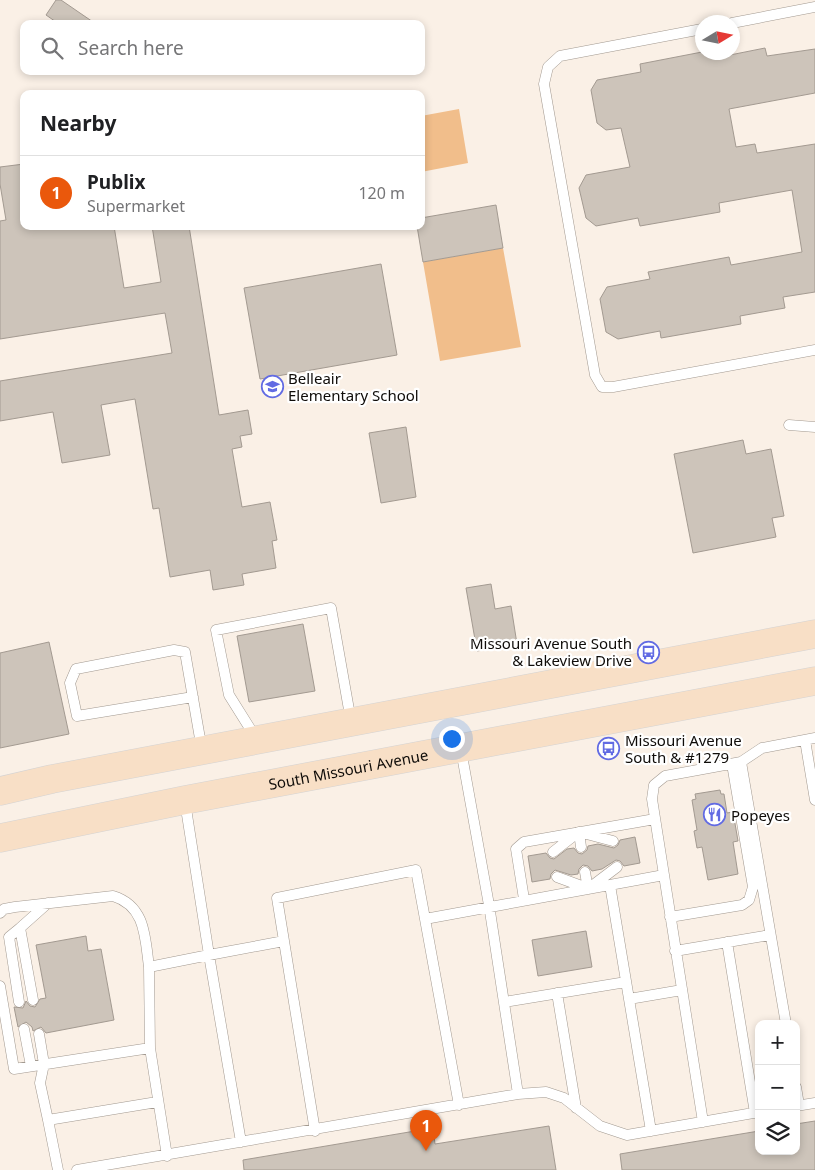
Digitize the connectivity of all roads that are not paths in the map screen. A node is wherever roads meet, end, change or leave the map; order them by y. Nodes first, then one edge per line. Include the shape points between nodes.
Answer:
1 (815, 7) edge
2 (740, 21) edge
3 (695, 30) edge
4 (815, 350) edge
5 (789, 424) dead end
6 (815, 426) edge
7 (815, 634) edge
8 (815, 681) edge
9 (193, 697) junction
10 (352, 722) junction
11 (810, 739) edge
12 (257, 740) junction
13 (461, 747) junction
14 (202, 750) junction
15 (737, 763) junction
16 (0, 791) edge
17 (185, 800) junction
18 (815, 800) edge
19 (655, 819) junction
20 (579, 832) junction
21 (0, 838) edge
22 (613, 841) dead end
23 (581, 847) dead end
24 (553, 852) dead end
25 (617, 867) dead end
26 (585, 872) dead end
27 (664, 875) junction
28 (557, 877) dead end
29 (610, 885) junction
30 (588, 889) junction
31 (524, 899) junction
32 (48, 904) junction
33 (489, 905) junction
34 (0, 913) edge
35 (670, 917) junction
36 (425, 918) junction
37 (20, 928) junction
38 (770, 935) junction
39 (284, 941) junction
40 (727, 942) junction
41 (675, 950) junction
42 (210, 955) junction
43 (149, 967) junction
44 (626, 982) junction
45 (0, 986) edge
46 (682, 990) junction
47 (557, 993) junction
48 (629, 999) junction
49 (33, 1000) dead end
50 (20, 1002) dead end
51 (504, 1002) junction
52 (785, 1020) edge
53 (24, 1029) dead end
54 (39, 1034) dead end
55 (150, 1048) junction
56 (44, 1064) junction
57 (31, 1066) junction
58 (518, 1094) junction
59 (158, 1102) junction
60 (815, 1103) edge
61 (458, 1105) junction
62 (800, 1106) edge
63 (576, 1108) junction
64 (756, 1110) edge
65 (755, 1113) edge
66 (48, 1120) junction
67 (703, 1122) junction
68 (315, 1131) junction
69 (651, 1131) junction
70 (241, 1142) junction
71 (167, 1156) junction
72 (58, 1170) edge
73 (77, 1170) edge

1 - 2 lane
3 - 4 lane via 560,56 548,67 544,84 595,375 602,387 613,387
5 - 6 lane
7 - 10 main road
8 - 13 main road, South Missouri Avenue
9 - 9 lane via 77,716 70,683 76,669 174,650 185,652
9 - 14 lane
10 - 12 main road
10 - 12 lane via 331,608 216,630 229,695
11 - 15 lane via 762,748
11 - 18 lane
12 - 14 main road
13 - 17 main road, South Missouri Avenue
13 - 33 lane
14 - 16 main road
15 - 19 lane via 665,776 654,785
15 - 35 lane via 753,887 748,900 742,905
15 - 38 lane
17 - 21 main road, South Missouri Avenue
17 - 42 lane
19 - 20 lane
19 - 27 lane
20 - 22 lane
20 - 23 lane
20 - 24 lane
20 - 31 lane via 524,842 516,849
25 - 30 lane
26 - 30 lane
27 - 29 lane
27 - 35 lane
28 - 30 lane
29 - 30 lane
29 - 44 lane
30 - 31 lane
31 - 33 lane
32 - 34 lane via 15,906
32 - 37 lane
32 - 43 lane via 113,896 126,900 138,914 144,928
33 - 36 lane
33 - 51 lane
35 - 41 lane
36 - 39 lane via 416,870 277,898
36 - 61 lane
37 - 49 lane
37 - 50 lane via 10,937
38 - 40 lane
38 - 52 lane
39 - 42 lane
39 - 68 lane
40 - 41 lane
40 - 64 lane
41 - 46 lane
42 - 43 lane
42 - 70 lane
43 - 55 lane
44 - 47 lane
44 - 48 lane
45 - 57 lane via 14,1069
46 - 48 lane
46 - 67 lane
47 - 51 lane
47 - 63 lane
48 - 69 lane
51 - 58 lane
53 - 57 lane
54 - 56 lane
55 - 56 lane
55 - 59 lane
56 - 57 lane
56 - 66 lane via 40,1083
58 - 61 lane
58 - 63 lane via 546,1092 564,1098
59 - 66 lane
59 - 71 lane
60 - 62 lane
61 - 68 lane
63 - 69 lane via 600,1126 627,1135
65 - 67 lane
66 - 72 lane
67 - 69 lane
68 - 70 lane
70 - 71 lane
71 - 73 lane

